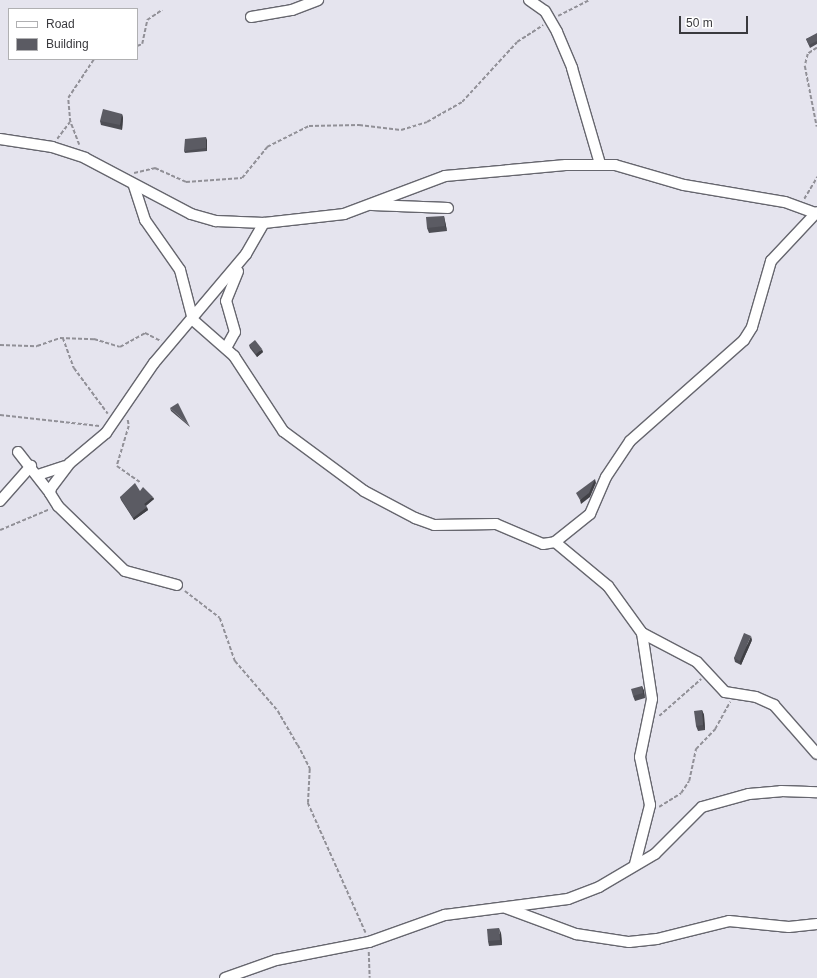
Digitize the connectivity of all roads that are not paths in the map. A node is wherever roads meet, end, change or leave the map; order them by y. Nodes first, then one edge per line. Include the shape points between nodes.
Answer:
1 (318, 0) edge
2 (529, 0) edge
3 (251, 17) dead end
4 (0, 139) edge
5 (600, 164) junction
6 (134, 186) junction
7 (368, 205) junction
8 (448, 208) dead end
9 (816, 212) edge
10 (264, 223) junction
11 (246, 254) junction
12 (193, 320) junction
13 (226, 348) junction
14 (18, 452) dead end
15 (70, 463) junction
16 (31, 466) junction
17 (38, 474) junction
18 (50, 493) junction
19 (0, 501) edge
20 (555, 542) junction
21 (177, 585) road end
22 (642, 633) junction
23 (817, 754) edge
24 (817, 792) edge
25 (635, 864) junction
26 (504, 907) junction
27 (817, 924) edge
28 (225, 978) edge

1 - 3 street via 292,10
2 - 5 street via 552,20 572,68
4 - 6 street via 52,147 85,158
5 - 7 street via 477,170 423,182
5 - 9 street via 626,167 684,185 799,206
6 - 10 street via 197,217
6 - 12 street via 145,220 180,270
7 - 8 street
7 - 10 street via 344,214
9 - 20 street via 771,261 752,327 744,340 641,428 614,464 594,509
10 - 11 street
11 - 12 street
11 - 13 street via 227,295 235,332
12 - 13 street via 201,331
12 - 15 street via 154,363 114,423 94,445
13 - 20 street via 283,431 369,495 426,523 496,524 543,544
14 - 16 street
15 - 17 street
15 - 18 street
16 - 17 street
16 - 19 street
17 - 18 street
18 - 21 street via 58,506 126,571
20 - 22 street via 608,586
22 - 23 street via 679,650 709,673 725,692 756,697 774,705
22 - 25 street via 652,699 640,757 650,793 649,812
24 - 25 street via 781,791 749,794 702,807 662,848
25 - 26 street via 599,887 574,897
26 - 27 street via 576,934 629,942 671,936 729,920 788,927
26 - 28 street via 445,915 369,942 276,960

